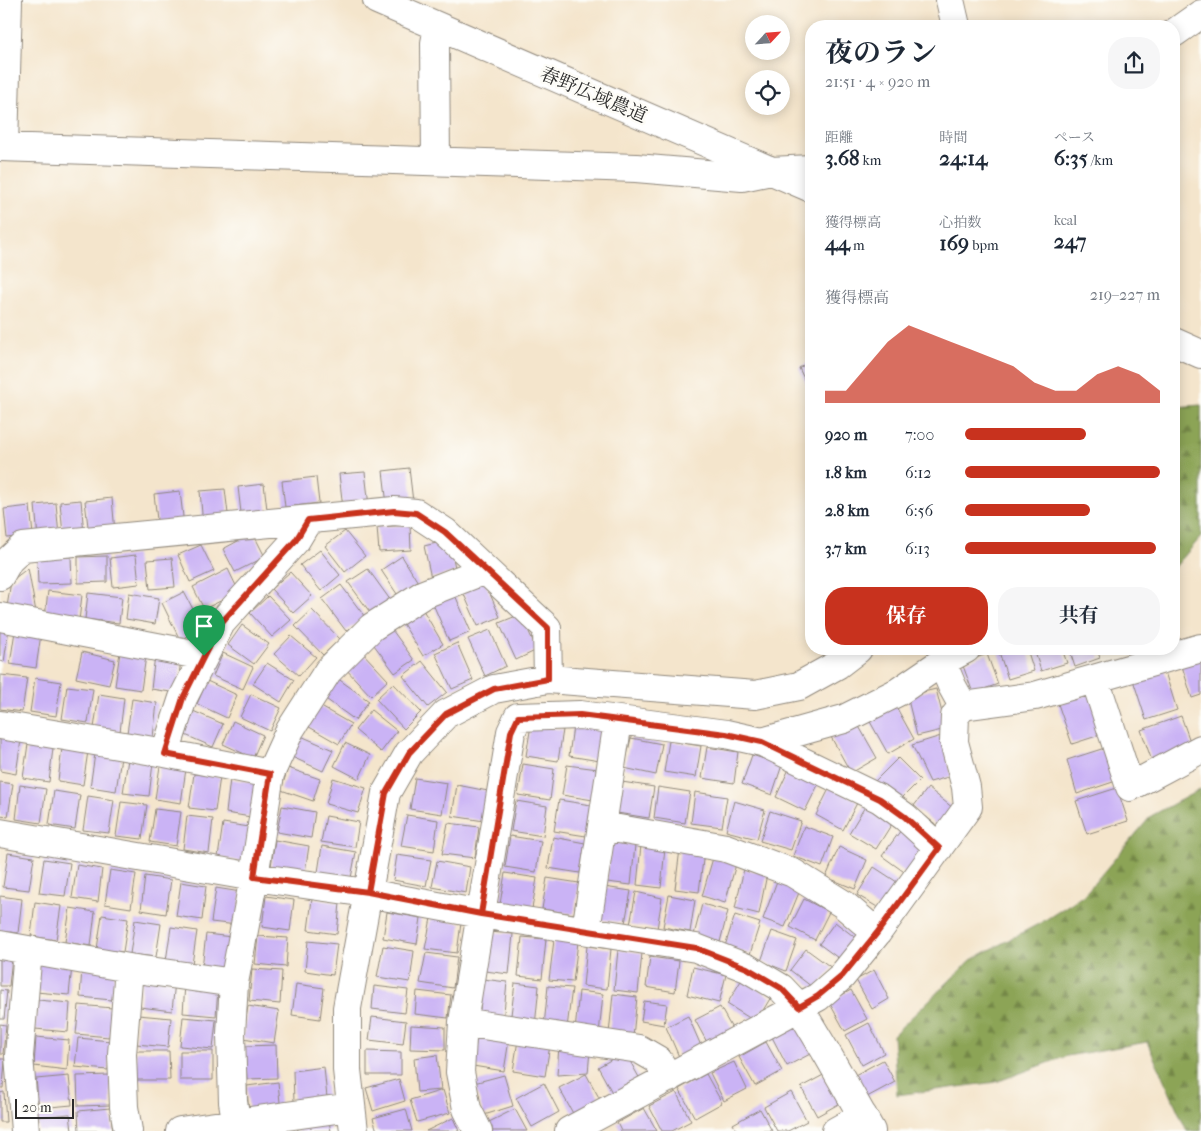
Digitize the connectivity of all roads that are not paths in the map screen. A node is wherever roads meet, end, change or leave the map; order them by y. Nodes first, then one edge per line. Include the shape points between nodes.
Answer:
1 (8, 0) edge
2 (377, 0) edge
3 (950, 0) edge
4 (1201, 14) edge
5 (955, 20) edge
6 (438, 27) junction
7 (1180, 28) edge
8 (2, 147) edge
9 (436, 161) junction
10 (805, 169) edge
11 (771, 171) junction
12 (805, 185) edge
13 (1180, 345) edge
14 (1201, 354) edge
15 (308, 520) junction
16 (485, 570) junction
17 (0, 576) edge
18 (0, 617) edge
19 (1201, 648) edge
20 (1180, 654) edge
21 (850, 655) edge
22 (955, 655) edge
23 (1177, 655) edge
24 (204, 656) junction
25 (942, 662) junction
26 (548, 679) junction
27 (1095, 679) junction
28 (963, 706) junction
29 (618, 721) junction
30 (0, 725) edge
31 (762, 742) junction
32 (1201, 749) edge
33 (165, 754) junction
34 (270, 774) junction
35 (602, 826) junction
36 (0, 833) edge
37 (939, 848) junction
38 (254, 877) junction
39 (368, 892) junction
40 (481, 914) junction
41 (586, 930) junction
42 (877, 933) junction
43 (0, 945) edge
44 (28, 950) junction
45 (129, 968) junction
46 (234, 983) junction
47 (799, 1007) junction
48 (463, 1022) junction
49 (669, 1078) junction
50 (352, 1119) edge
51 (867, 1124) edge
52 (238, 1127) edge
53 (25, 1131) edge
54 (128, 1131) edge
55 (180, 1131) edge
56 (478, 1131) edge
57 (570, 1131) edge
58 (836, 1131) edge

1 - 8 street
2 - 6 street, 春野広域農道
3 - 5 street
4 - 7 street
6 - 9 street via 435,43
6 - 11 street, 春野広域農道
8 - 9 street
9 - 11 street via 636,168 742,177
10 - 11 street
11 - 12 street, 春野広域農道
13 - 14 street
15 - 16 street via 394,511 416,513 445,532
15 - 17 street via 23,547 9,560
15 - 24 street via 296,540 221,623
16 - 26 street via 548,628
16 - 34 street via 424,594 372,627 328,671 290,730
18 - 24 street
19 - 20 street
21 - 26 street via 798,686 755,695
22 - 25 street
23 - 27 street
24 - 33 street via 183,698
25 - 28 street
25 - 31 street via 898,692 844,719
26 - 39 street via 494,689 446,714 409,753 386,793
27 - 28 street via 1036,696
27 - 32 street via 1130,787
28 - 37 street via 955,716 954,742 968,807
29 - 31 street via 726,734
29 - 35 street
29 - 40 street via 580,715 518,717 511,732
30 - 33 street
31 - 37 street via 880,799
33 - 34 street
34 - 38 street
35 - 41 street
35 - 42 street via 726,848 793,873 843,904
36 - 38 street
37 - 42 street
38 - 39 street
38 - 46 street
39 - 40 street
39 - 50 street via 348,1008 347,1070
40 - 41 street
40 - 48 street
41 - 47 street via 696,948 747,968 781,988
42 - 47 street via 842,976
43 - 44 street
44 - 45 street
44 - 53 street via 18,1056
45 - 46 street
45 - 54 street via 122,1054
46 - 52 street via 231,1034 233,1102
47 - 49 street
47 - 51 street
48 - 49 street via 639,1049 658,1060
48 - 56 street via 460,1072 467,1109
49 - 57 street
50 - 52 street
51 - 58 street
52 - 55 street

